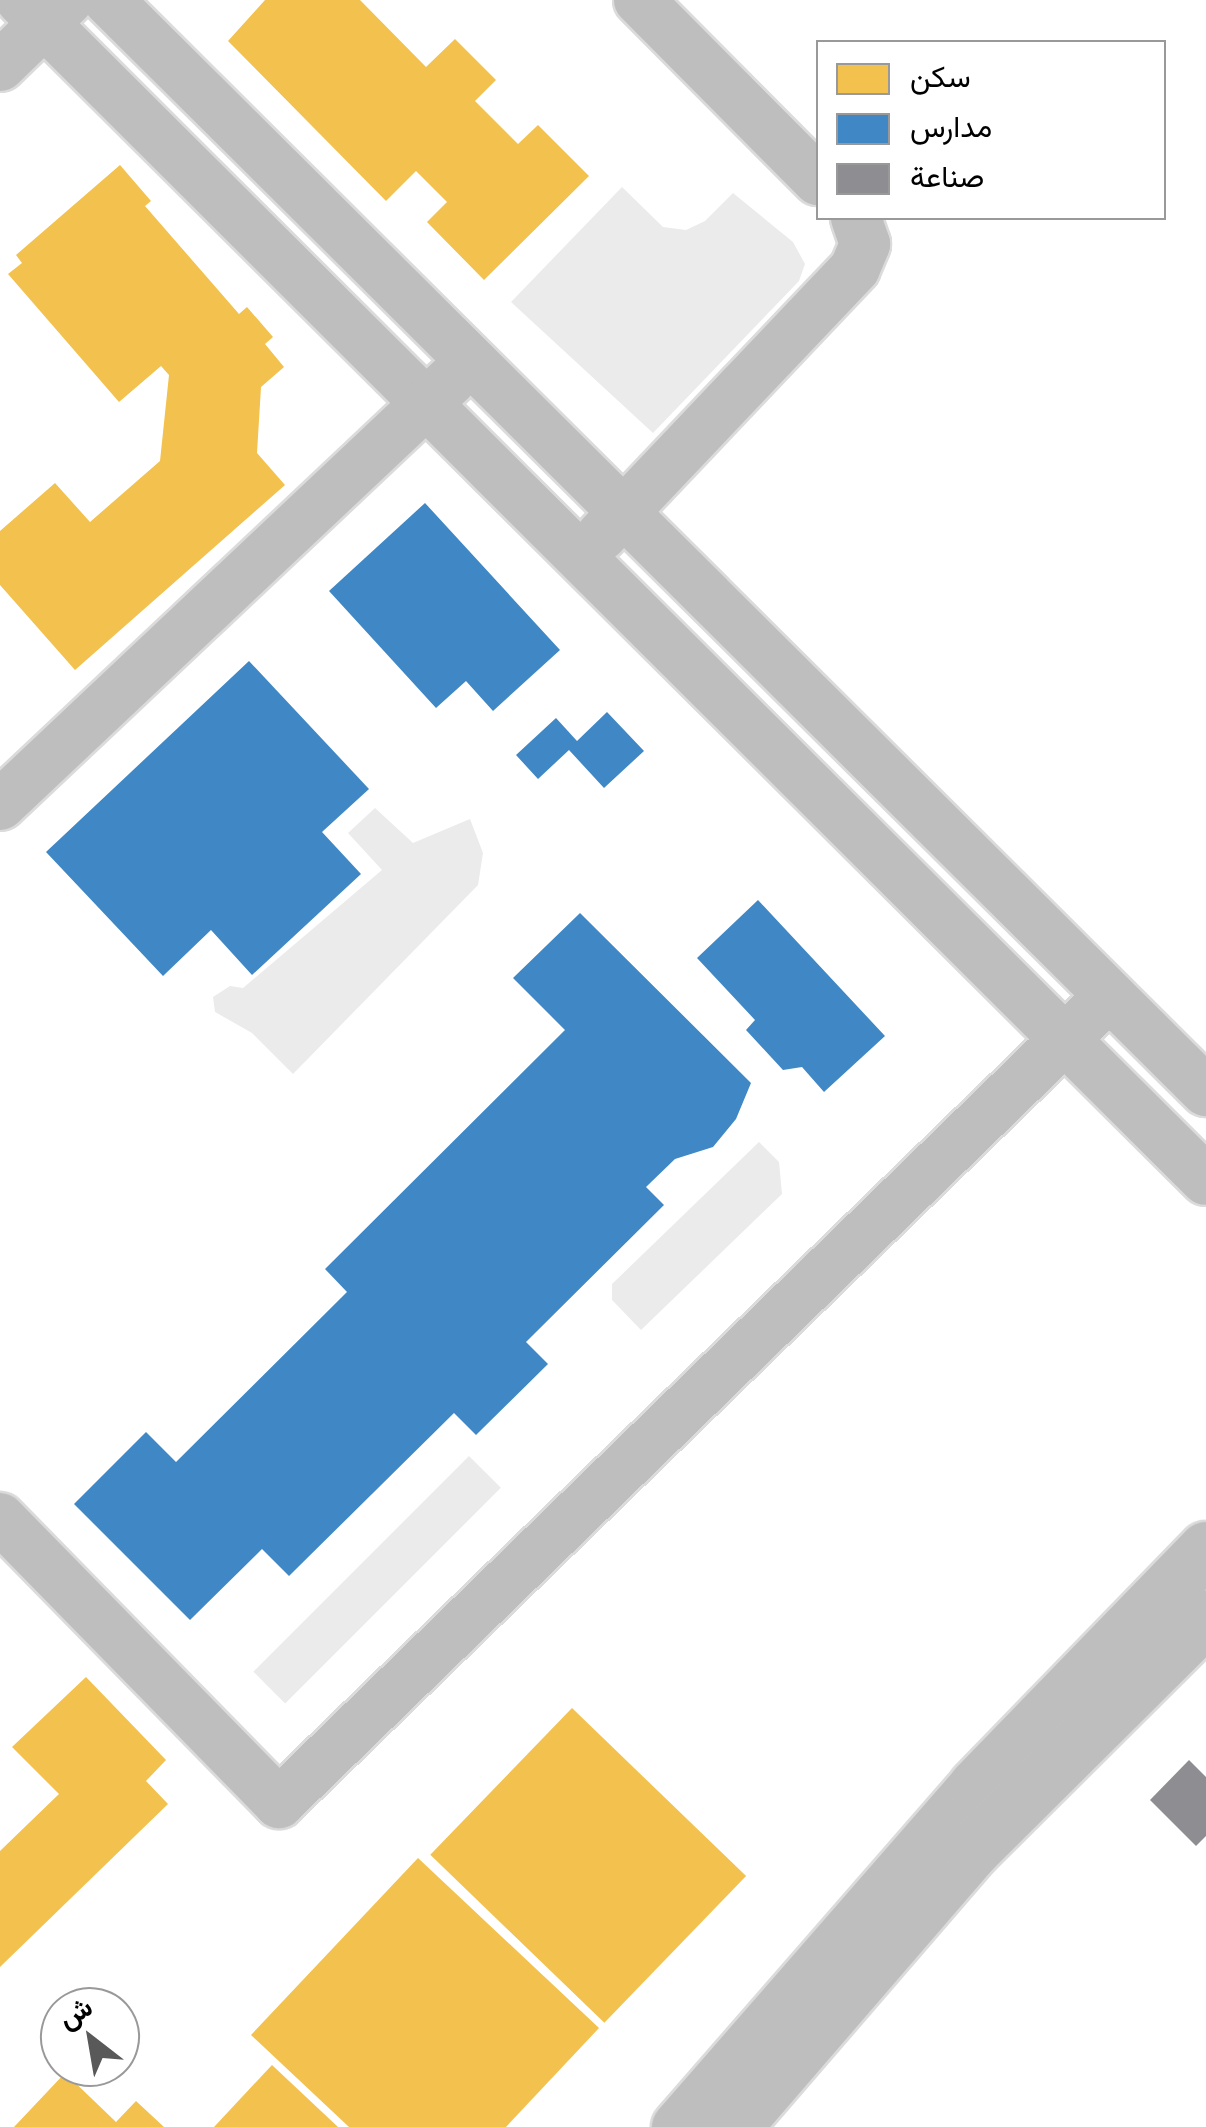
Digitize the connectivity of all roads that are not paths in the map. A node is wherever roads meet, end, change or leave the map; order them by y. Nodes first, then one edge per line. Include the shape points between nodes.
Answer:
1 (108, 0) edge
2 (639, 0) edge
3 (44, 8) edge
4 (0, 66) edge
5 (816, 178) edge
6 (857, 220) edge
7 (469, 361) junction
8 (428, 402) junction
9 (624, 514) junction
10 (580, 558) junction
11 (0, 806) edge
12 (1108, 997) junction
13 (1064, 1043) junction
14 (1206, 1092) edge
15 (1206, 1180) edge
16 (0, 1518) edge
17 (1206, 1549) edge
18 (1206, 1618) edge
19 (679, 2127) edge
20 (734, 2127) edge

1 - 7 street
2 - 5 street
3 - 4 street
3 - 8 street
6 - 9 street via 865,244 855,268
7 - 8 street
7 - 9 street
8 - 10 street
8 - 11 street
9 - 10 street
9 - 12 street
10 - 13 street
12 - 13 street
12 - 14 street
13 - 15 street
13 - 16 street via 279,1803
17 - 19 highway via 976,1786
18 - 20 highway via 972,1850

